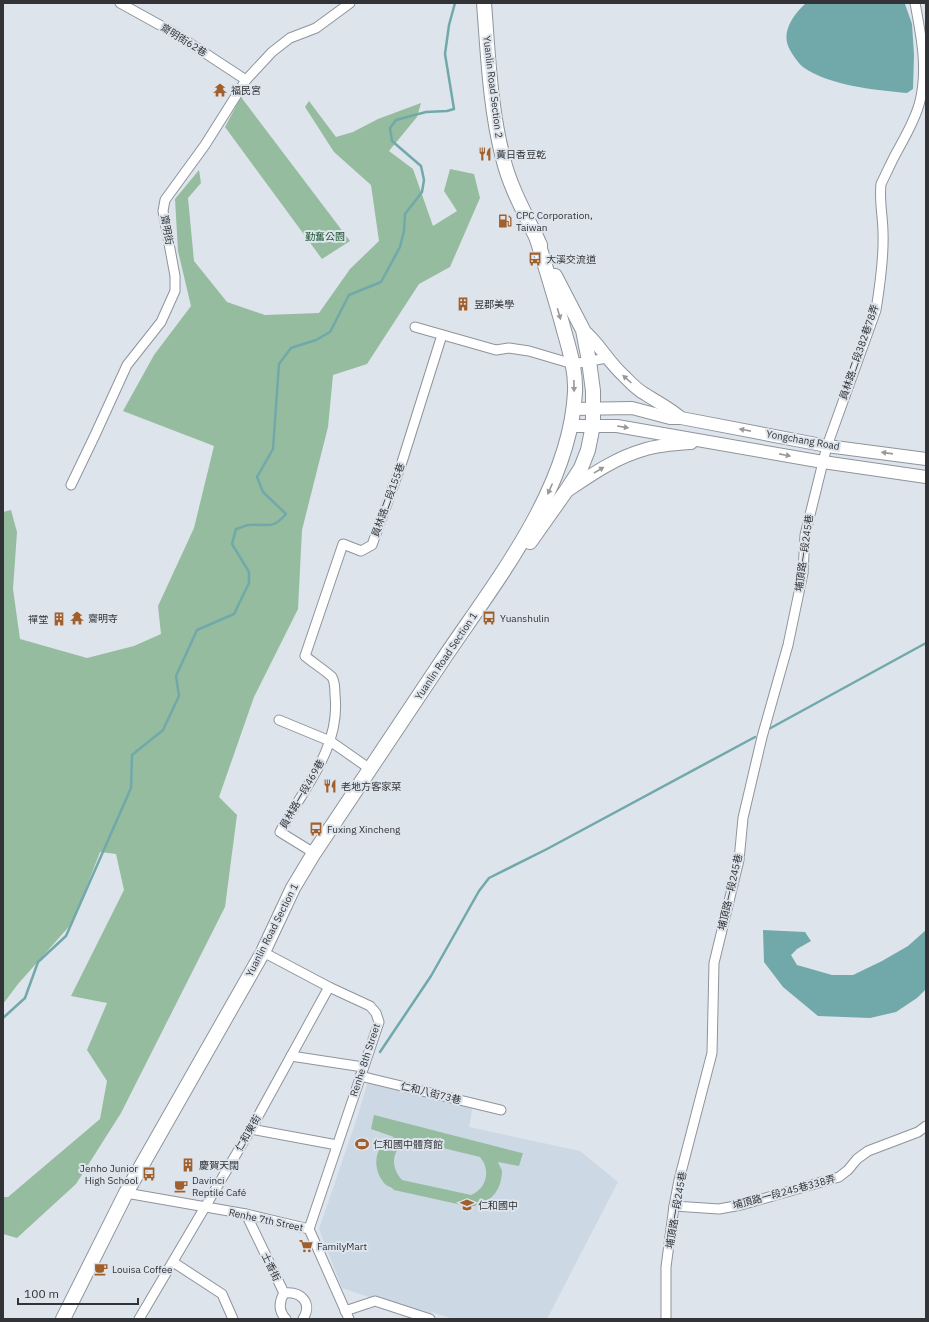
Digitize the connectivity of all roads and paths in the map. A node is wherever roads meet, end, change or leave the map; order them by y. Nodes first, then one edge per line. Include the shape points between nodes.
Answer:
1 (120, 3) edge
2 (350, 3) edge
3 (484, 3) edge
4 (915, 3) edge
5 (246, 80) junction
6 (536, 236) junction
7 (415, 327) dead end
8 (583, 330) junction
9 (442, 335) junction
10 (607, 358) junction
11 (589, 361) junction
12 (573, 364) junction
13 (573, 409) junction
14 (593, 409) junction
15 (681, 418) junction
16 (593, 425) junction
17 (570, 426) junction
18 (705, 441) junction
19 (827, 446) junction
20 (926, 459) edge
21 (823, 462) junction
22 (926, 477) edge
23 (71, 485) dead end
24 (566, 491) junction
25 (512, 558) junction
26 (279, 720) dead end
27 (330, 741) junction
28 (370, 768) junction
29 (314, 853) junction
30 (263, 952) junction
31 (329, 987) junction
32 (291, 1056) junction
33 (362, 1071) junction
34 (501, 1110) dead end
35 (926, 1126) edge
36 (251, 1129) junction
37 (337, 1145) junction
38 (126, 1193) junction
39 (674, 1206) junction
40 (205, 1207) junction
41 (246, 1214) junction
42 (309, 1229) junction
43 (172, 1262) junction
44 (284, 1293) junction
45 (347, 1315) edge
46 (63, 1319) edge
47 (139, 1319) edge
48 (233, 1319) edge
49 (286, 1319) edge
50 (302, 1319) edge
51 (430, 1319) edge
52 (666, 1319) edge

1 - 5 street, 齋明街62巷 via 176,34
2 - 5 street, 齋明街 via 316,28 290,38 272,52
3 - 6 main road, Yuanlin Road Section 2 via 494,109 503,158 523,212
4 - 19 street, 員林路二段382巷78弄 via 924,76 920,100 917,112 881,184 884,234 876,310
5 - 23 street, 齋明街 via 205,145 165,200 163,211 175,276 175,291 162,322 127,365
6 - 8 main road, Yuanlin Road Section 2
6 -> 12 main road, Yuanlin Road Section 2
7 - 9 street
8 - 10 main road via 592,337
8 - 11 main road, Yuanlin Road Section 2
9 - 12 street via 496,350 509,348 529,351
9 - 27 street, 員林路二段155巷 via 402,462 372,546 361,551 343,544 305,656 332,677 334,683 336,700
10 - 11 street
15 -> 10 main road via 643,394
11 - 12 street
11 - 14 main road, Yuanlin Road Section 2
12 -> 13 main road, Yuanlin Road Section 2
13 - 14 main road, Yongchang Road
13 - 17 main road, Yuanlin Road Section 2
14 - 15 main road, Yongchang Road via 632,408 670,418
14 - 16 main road, Yuanlin Road Section 1
19 -> 15 main road, Yongchang Road
16 - 17 main road, Yongchang Road
16 -> 18 main road, Yongchang Road via 617,426
16 - 24 main road, Yuanlin Road Section 1 via 581,468
17 -> 25 main road, Yuanlin Road Section 1 via 557,474
18 -> 21 main road, Yongchang Road
24 -> 18 main road via 622,457 661,446
20 -> 19 main road, Yongchang Road
19 - 21 street, 埔頂路一段245巷
21 - 22 main road, Yongchang Road
21 - 39 street, 埔頂路一段245巷 via 805,535 803,572 788,646 762,737 743,818 739,860 714,963 712,1053
24 - 25 main road, Yuanlin Road Section 1 via 527,546
25 - 28 main road, Yuanlin Road Section 1
26 - 27 street
27 - 28 street
27 - 29 street, 員林路一段469巷 via 321,764 280,832
28 - 29 main road, Yuanlin Road Section 1
29 - 30 main road, Yuanlin Road Section 1 via 293,888
30 - 31 street, Renhe 8th Street
30 - 38 main road, Yuanlin Road Section 1
31 - 32 street, 仁和東街
31 - 33 street, Renhe 8th Street via 370,1006 376,1013 379,1022
32 - 33 street, 仁和八街73巷
32 - 36 street, 仁和東街
33 - 34 street, 仁和八街73巷
33 - 37 street, Renhe 8th Street
35 - 39 street, 埔頂路一段245巷338弄 via 918,1132 868,1151 839,1177 719,1209
36 - 37 street
36 - 40 street, 仁和東街
37 - 42 street, Renhe 8th Street
38 - 40 street, Renhe 7th Street
38 - 46 main road, Yuanlin Road Section 1
39 - 52 street, 埔頂路一段245巷 via 666,1267
40 - 41 street, Renhe 7th Street
40 - 43 street, 仁和東街
41 - 42 street, Renhe 7th Street
41 - 44 street, 士香街
42 - 45 street, Renhe 7th Street
43 - 47 street, 仁和東街
43 - 48 street via 222,1294
44 - 49 street, 士香街 via 280,1301 280,1310
44 - 50 street via 292,1292 305,1302 306,1310
45 - 51 street via 375,1301

